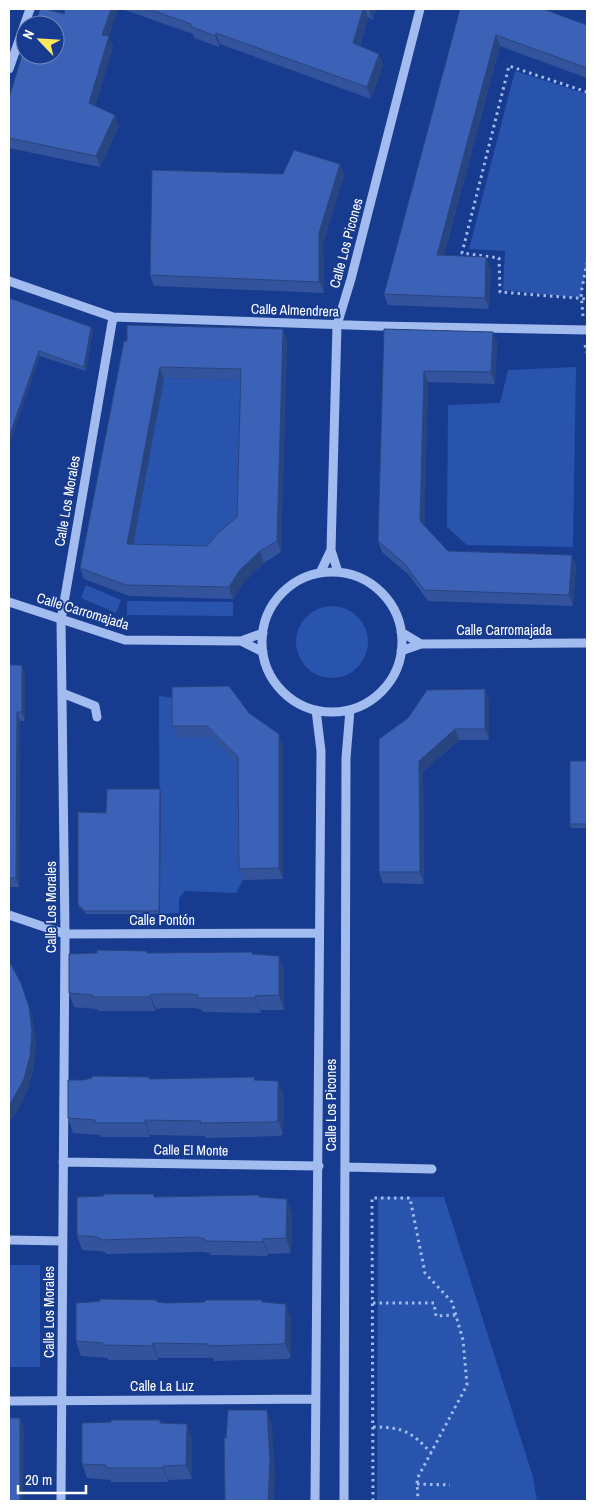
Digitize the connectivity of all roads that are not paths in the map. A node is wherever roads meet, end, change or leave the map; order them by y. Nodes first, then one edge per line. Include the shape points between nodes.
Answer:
1 (30, 9) edge
2 (420, 9) edge
3 (9, 69) edge
4 (9, 281) edge
5 (113, 317) junction
6 (337, 325) junction
7 (587, 330) edge
8 (331, 550) junction
9 (338, 572) junction
10 (320, 573) junction
11 (9, 602) edge
12 (61, 620) junction
13 (402, 632) junction
14 (263, 633) junction
15 (241, 641) junction
16 (587, 643) edge
17 (420, 644) junction
18 (402, 651) junction
19 (263, 652) junction
20 (62, 693) junction
21 (316, 710) junction
22 (350, 710) junction
23 (96, 716) dead end
24 (9, 915) edge
25 (318, 933) junction
26 (65, 934) junction
27 (63, 1162) junction
28 (319, 1166) junction
29 (345, 1166) junction
30 (432, 1169) dead end
31 (9, 1240) edge
32 (63, 1241) junction
33 (315, 1399) junction
34 (62, 1400) junction
35 (9, 1401) edge
36 (61, 1501) edge
37 (315, 1501) edge
38 (344, 1501) edge

1 - 3 street
2 - 6 street, Calle Los Picones
4 - 5 street, Calle Almendrera
5 - 6 street, Calle Almendrera
5 - 12 street, Calle Los Morales
6 - 7 street, Calle Almendrera
6 - 8 street, Calle Los Picones
8 - 9 street, Calle Los Picones
8 - 10 street, Calle Los Picones
9 - 10 street
9 - 13 street via 364,580 378,589 396,614
10 - 14 street via 292,585 281,595 272,606
11 - 12 street, Calle Carromajada
12 - 15 street, Calle Carromajada via 125,640
12 - 20 street, Calle Los Morales
13 - 17 street
13 - 18 street
14 - 15 street, Calle Carromajada
14 - 19 street
15 - 19 street, Calle Carromajada
16 - 17 street, Calle Carromajada
17 - 18 street, Calle Carromajada
18 - 22 street via 390,681 377,696
19 - 21 street via 276,684 301,705
20 - 23 street via 95,706
20 - 26 street, Calle Los Morales
21 - 22 street
21 - 25 street, Calle Los Picones via 321,751
22 - 29 street, Calle Los Picones via 346,758
24 - 26 street, Calle Pontón
25 - 26 street, Calle Pontón
25 - 28 street, Calle Los Picones
26 - 27 street, Calle Los Morales
27 - 28 street, Calle El Monte
27 - 32 street, Calle Los Morales
28 - 33 street, Calle Los Picones
29 - 30 street
29 - 38 street, Calle Los Picones
31 - 32 street
32 - 34 street, Calle Los Morales
33 - 34 street, Calle La Luz
33 - 37 street, Calle Los Picones
34 - 35 street, Calle La Luz
34 - 36 street, Calle Los Morales

